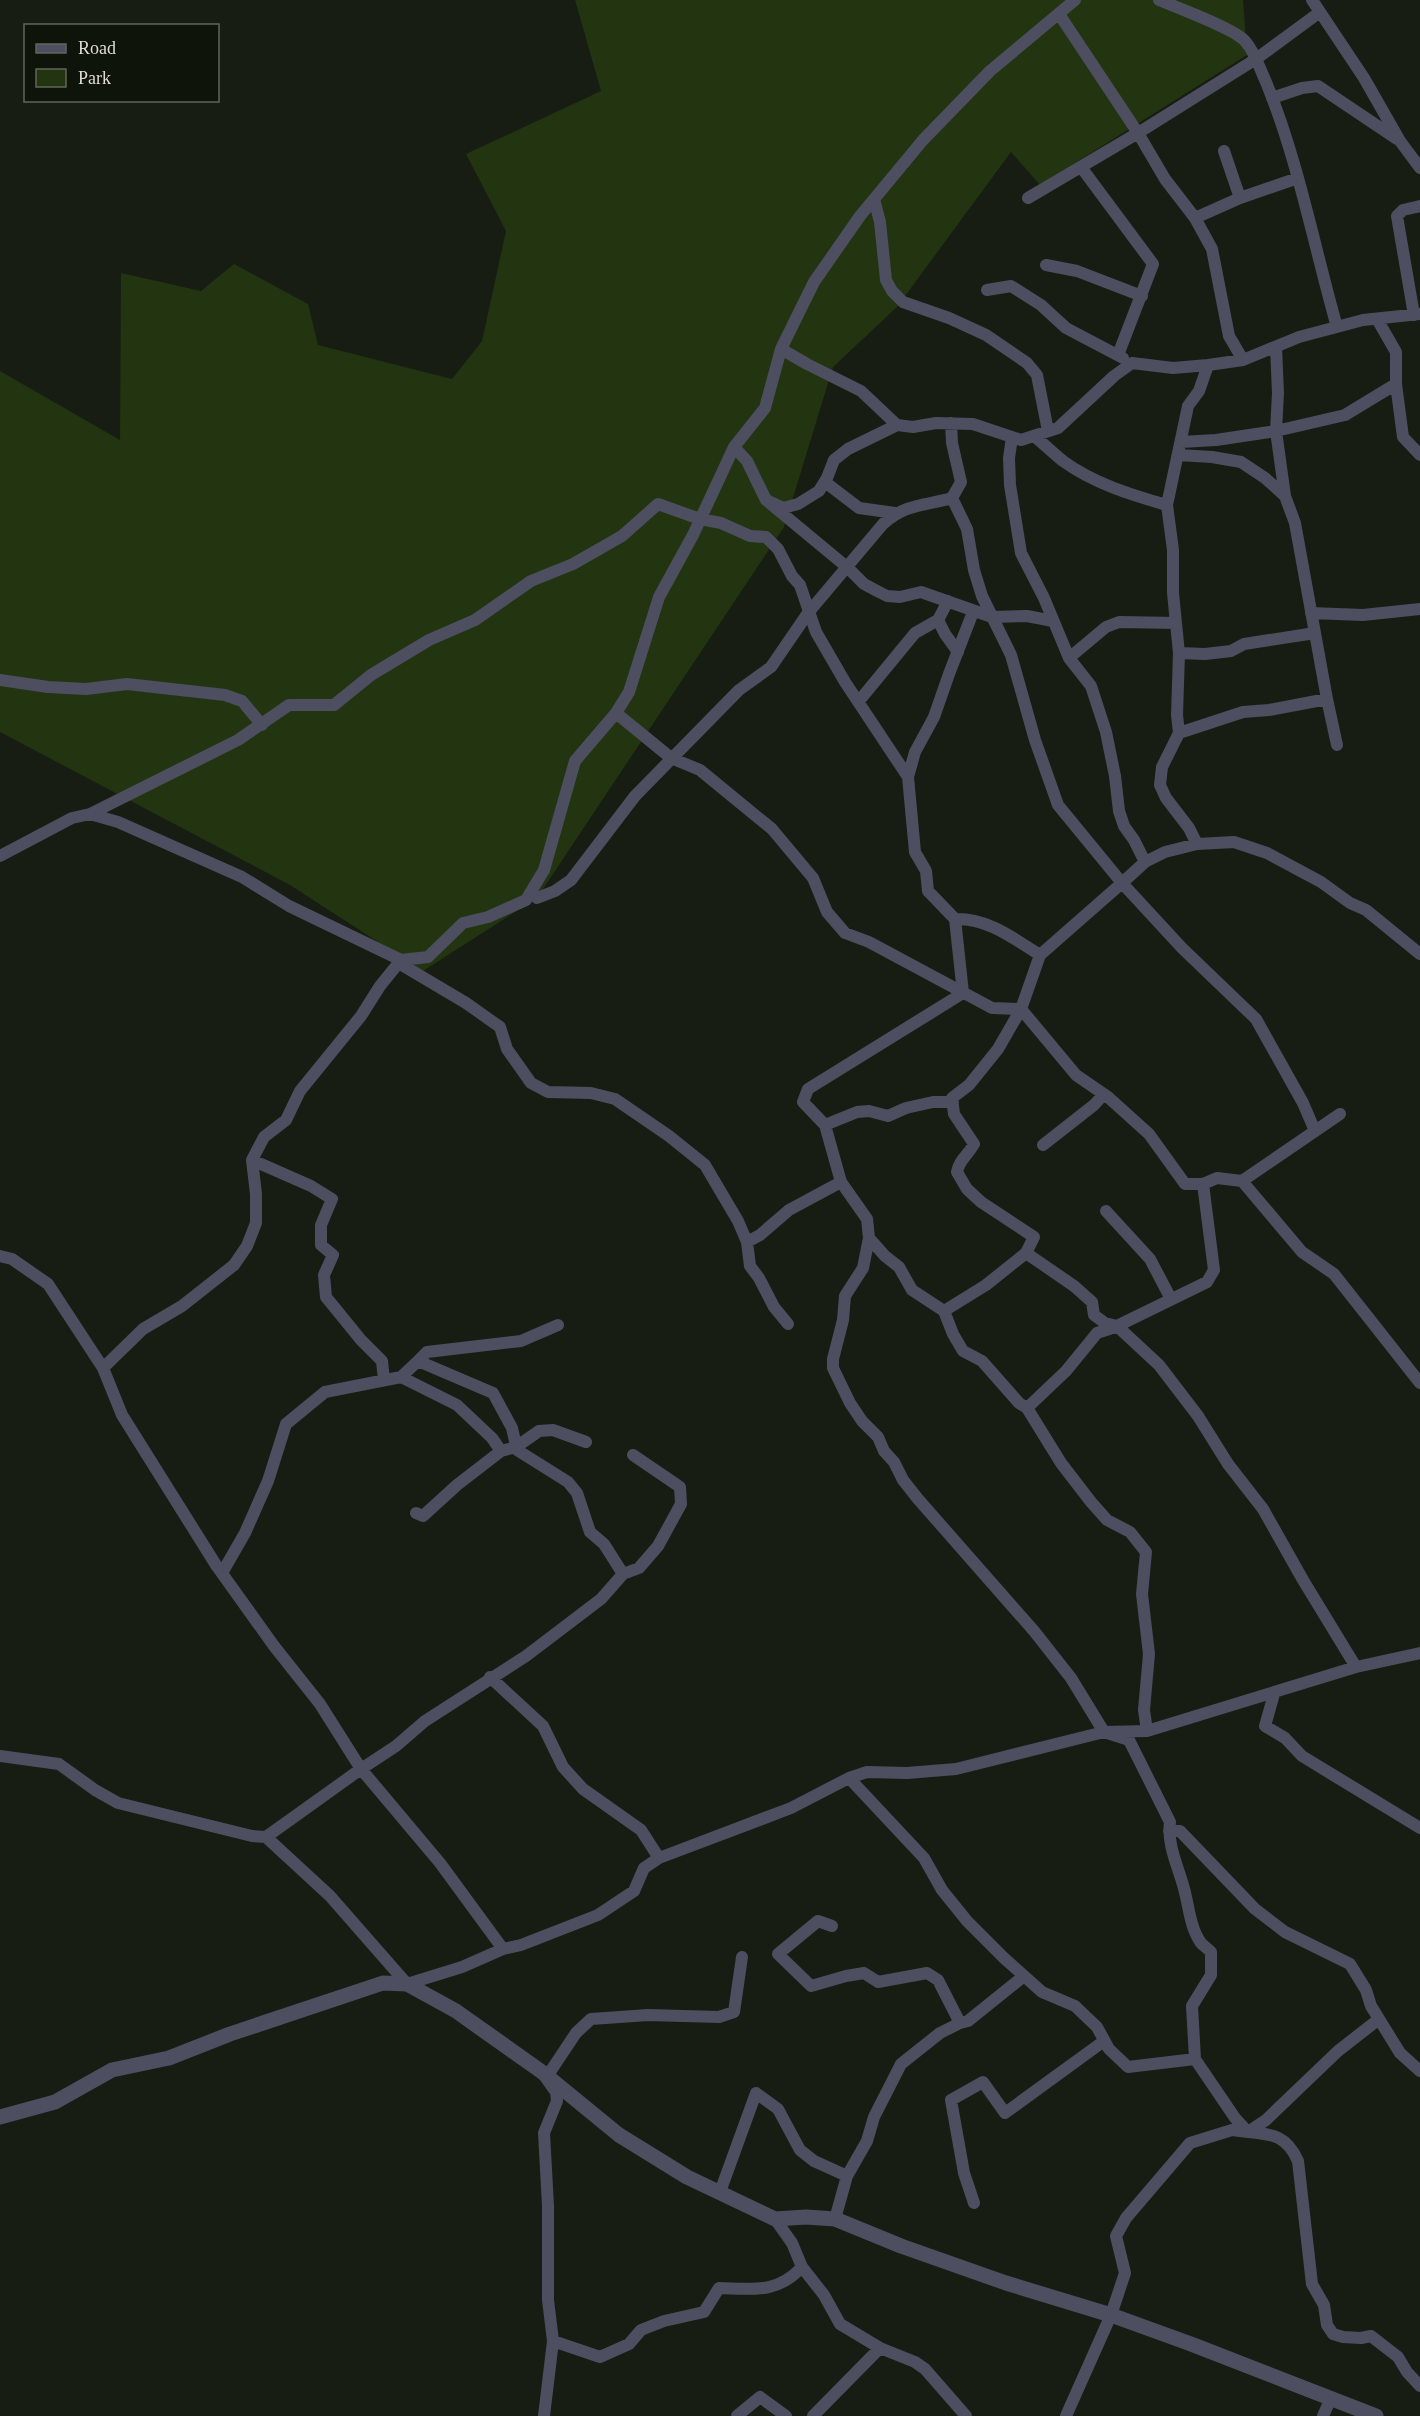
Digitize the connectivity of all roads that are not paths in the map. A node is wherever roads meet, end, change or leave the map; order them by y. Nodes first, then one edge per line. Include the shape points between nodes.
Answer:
1 (1075, 0) edge
2 (1159, 0) edge
3 (1312, 0) edge
4 (1320, 12) junction
5 (1059, 14) junction
6 (1256, 59) junction
7 (1272, 98) junction
8 (1138, 133) junction
9 (1400, 141) junction
10 (1224, 151) dead end
11 (1081, 166) junction
12 (1420, 168) edge
13 (1298, 178) junction
14 (1028, 198) dead end
15 (1240, 198) junction
16 (874, 199) junction
17 (1420, 206) edge
18 (1195, 218) junction
19 (1046, 265) dead end
20 (987, 290) dead end
21 (1142, 296) junction
22 (1417, 314) edge
23 (1377, 319) junction
24 (1337, 327) junction
25 (1276, 347) junction
26 (781, 349) junction
27 (1118, 355) junction
28 (1243, 360) junction
29 (1132, 363) junction
30 (1208, 365) junction
31 (1396, 384) junction
32 (951, 423) junction
33 (897, 425) junction
34 (1048, 431) junction
35 (1276, 431) junction
36 (1035, 436) junction
37 (1012, 437) junction
38 (1180, 442) junction
39 (734, 447) junction
40 (1178, 455) junction
41 (1420, 455) edge
42 (825, 482) junction
43 (1285, 496) junction
44 (952, 498) junction
45 (766, 500) junction
46 (1167, 505) junction
47 (895, 513) junction
48 (700, 519) junction
49 (848, 568) junction
50 (948, 601) junction
51 (1420, 609) edge
52 (974, 612) junction
53 (808, 613) junction
54 (1311, 613) junction
55 (992, 617) junction
56 (938, 620) junction
57 (1053, 621) junction
58 (1176, 623) junction
59 (1315, 633) junction
60 (958, 652) junction
61 (1179, 653) junction
62 (1069, 658) junction
63 (0, 680) edge
64 (1327, 699) junction
65 (859, 701) junction
66 (616, 713) junction
67 (262, 725) junction
68 (1179, 733) junction
69 (1337, 745) dead end
70 (671, 758) junction
71 (908, 777) junction
72 (90, 814) junction
73 (1197, 844) junction
74 (0, 856) edge
75 (1145, 862) junction
76 (1122, 883) junction
77 (537, 898) dead end
78 (955, 919) junction
79 (1420, 954) edge
80 (1040, 955) junction
81 (401, 960) junction
82 (963, 993) junction
83 (1021, 1010) junction
84 (1104, 1094) junction
85 (953, 1102) junction
86 (1340, 1114) dead end
87 (825, 1125) junction
88 (1315, 1131) junction
89 (1043, 1145) dead end
90 (252, 1160) junction
91 (1242, 1181) junction
92 (841, 1182) junction
93 (1203, 1184) junction
94 (1106, 1210) dead end
95 (869, 1238) junction
96 (747, 1242) junction
97 (1026, 1253) junction
98 (0, 1256) edge
99 (1171, 1299) junction
100 (944, 1311) junction
101 (788, 1324) dead end
102 (558, 1325) dead end
103 (1117, 1326) junction
104 (418, 1362) junction
105 (103, 1368) junction
106 (401, 1377) junction
107 (384, 1380) junction
108 (1420, 1383) edge
109 (1028, 1408) junction
110 (586, 1442) dead end
111 (516, 1447) junction
112 (501, 1451) junction
113 (633, 1455) dead end
114 (416, 1513) dead end
115 (222, 1573) junction
116 (623, 1574) junction
117 (1420, 1653) edge
118 (1356, 1667) junction
119 (490, 1677) junction
120 (1274, 1694) junction
121 (1148, 1731) junction
122 (1104, 1732) junction
123 (0, 1756) edge
124 (361, 1769) junction
125 (849, 1778) junction
126 (1420, 1828) edge
127 (1169, 1831) junction
128 (266, 1837) junction
129 (659, 1858) junction
130 (832, 1926) dead end
131 (502, 1949) junction
132 (742, 1957) dead end
133 (1024, 1976) junction
134 (408, 1984) junction
135 (1379, 2019) junction
136 (960, 2023) junction
137 (1104, 2041) junction
138 (1195, 2059) junction
139 (1420, 2071) edge
140 (546, 2078) junction
141 (0, 2117) edge
142 (1248, 2132) junction
143 (847, 2176) junction
144 (720, 2192) junction
145 (974, 2203) dead end
146 (775, 2219) junction
147 (835, 2219) junction
148 (802, 2267) junction
149 (1111, 2315) junction
150 (553, 2341) junction
151 (880, 2348) junction
152 (1420, 2386) edge
153 (1331, 2398) junction
154 (544, 2416) edge
155 (737, 2416) edge
156 (786, 2416) edge
157 (813, 2416) edge
158 (966, 2416) edge
159 (1066, 2416) edge
160 (1323, 2416) edge
161 (1376, 2416) edge

1 - 5 street
2 - 6 street via 1245,40
3 - 4 street
4 - 6 street
4 - 9 street
5 - 8 street
5 - 16 street via 990,71 923,140
6 - 7 street
6 - 8 street
7 - 9 street via 1318,86
7 - 13 street
8 - 11 street
8 - 18 street via 1165,179
9 - 12 street
10 - 15 street
11 - 14 street
11 - 21 street via 1153,264
13 - 15 street
13 - 24 street
15 - 18 street
16 - 26 street via 814,282
16 - 34 street via 886,280 892,291 903,302 986,335 1027,363 1037,375
17 - 22 street via 1403,210 1397,216
18 - 28 street via 1212,249 1229,336
19 - 21 street
20 - 27 street via 1011,286 1041,305 1066,328
21 - 27 street
22 - 23 street
23 - 24 street
23 - 31 street via 1396,352
24 - 25 street
25 - 28 street
25 - 35 street
26 - 33 street via 861,391
26 - 39 street via 765,408
27 - 29 street
28 - 30 street
29 - 30 street via 1173,368
29 - 34 street via 1058,428
30 - 38 street via 1188,406
31 - 35 street via 1345,415
31 - 41 street via 1402,437
32 - 33 street
32 - 37 street via 973,424
32 - 44 street via 961,482
33 - 42 street via 834,460
34 - 36 street
35 - 38 street
35 - 43 street
36 - 37 street via 1021,440
36 - 46 street via 1064,461 1093,478 1125,493
37 - 57 street via 1010,485 1021,554
38 - 40 street
39 - 45 street via 747,461
39 - 48 street
40 - 43 street via 1241,462
40 - 46 street
42 - 45 street via 819,491 798,504 783,508
42 - 47 street via 859,508
43 - 54 street via 1295,523
44 - 47 street
44 - 55 street via 967,529 974,570
45 - 49 street
46 - 58 street
47 - 49 street
48 - 53 street via 750,536 766,537 800,585
48 - 66 street via 659,597 629,692
48 - 67 street via 658,504 622,536 573,564 531,581 475,620 429,640 370,675 334,705 289,705
49 - 50 street via 864,584 887,596 921,592
49 - 53 street
50 - 52 street
50 - 56 street
51 - 54 street via 1363,615
52 - 55 street
52 - 60 street
53 - 65 street
53 - 70 street via 771,667 739,690
54 - 59 street
55 - 57 street via 1027,616
55 - 76 street via 1011,656 1058,805
56 - 60 street
56 - 65 street via 915,633
57 - 62 street
58 - 61 street
58 - 62 street via 1119,622 1106,627
59 - 61 street via 1244,644 1231,651
59 - 64 street
60 - 71 street
61 - 68 street
62 - 75 street via 1091,686 1106,732 1119,811
63 - 67 street via 86,689 127,684 225,695 242,700
64 - 68 street via 1243,712
64 - 69 street
65 - 71 street
66 - 70 street
66 - 81 street via 575,762 544,870 526,900 463,923 428,957
67 - 72 street
68 - 73 street via 1162,767 1160,785
70 - 77 street via 635,796 571,880
70 - 82 street via 700,770 772,829 813,878 827,912 845,933
71 - 78 street via 915,852 926,871 928,891
72 - 74 street via 72,818
72 - 81 street via 118,822 242,877 289,906
73 - 75 street
73 - 79 street via 1234,842 1267,853 1366,910
75 - 76 street
76 - 80 street
76 - 88 street via 1256,1019
78 - 80 street via 1007,933
78 - 82 street
80 - 83 street
81 - 90 street via 362,1016 300,1091 286,1120 264,1137
81 - 96 street via 402,965 500,1027 507,1049 531,1083 548,1092 591,1093 615,1099 705,1165
82 - 83 street via 992,1008
82 - 87 street via 808,1089 803,1102
83 - 84 street via 1076,1075
83 - 85 street via 998,1049 969,1085 952,1098
84 - 89 street
84 - 93 street via 1149,1134 1185,1184
85 - 87 street via 933,1102 888,1116 857,1112
85 - 97 street via 954,1114 974,1144 958,1163 957,1172 981,1202 1034,1237
86 - 88 street
87 - 92 street
88 - 91 street
90 - 105 street via 256,1222 234,1265 182,1306 143,1329
90 - 107 street via 332,1199 321,1225 321,1245 333,1255 324,1275 326,1297 382,1361
91 - 93 street via 1217,1178
91 - 108 street via 1302,1252 1334,1274
92 - 95 street via 867,1219
92 - 96 street via 789,1210
93 - 99 street via 1214,1270 1207,1282
94 - 99 street via 1150,1259
95 - 100 street via 899,1268 912,1290
95 - 122 street via 863,1268 845,1296 833,1359 837,1380 908,1486 1042,1641 1071,1678
96 - 101 street via 750,1266
97 - 100 street via 986,1285
97 - 103 street via 1092,1302 1095,1314 1104,1323
98 - 105 street via 12,1259 48,1284
99 - 103 street
100 - 109 street via 963,1351 982,1361
102 - 104 street via 521,1341 427,1352
103 - 109 street via 1096,1333 1066,1371
103 - 118 street via 1159,1365 1198,1416 1263,1509
104 - 106 street
104 - 111 street via 493,1393 512,1428
105 - 115 street via 122,1415
106 - 107 street
106 - 112 street via 457,1405
107 - 115 street via 325,1392 286,1424 268,1480
109 - 121 street via 1090,1502 1107,1520 1130,1532 1146,1552 1142,1594 1149,1654 1144,1710
110 - 111 street via 554,1430 539,1431
111 - 112 street
111 - 116 street via 568,1482 577,1493 590,1532 604,1544
112 - 114 street via 423,1516
113 - 116 street via 680,1487 681,1504 658,1546 639,1568
115 - 124 street via 320,1704
116 - 119 street via 601,1599 526,1656
117 - 118 street
118 - 120 street
119 - 124 street
119 - 129 street via 543,1726 563,1767 583,1789 641,1830
120 - 121 street
120 - 126 street via 1265,1726 1285,1738 1302,1756
121 - 122 street
122 - 125 street via 956,1769 867,1772
122 - 127 street via 1130,1740 1170,1822
123 - 128 street via 59,1764 118,1803
124 - 128 street
124 - 131 street via 440,1863
125 - 129 street via 791,1808
125 - 133 street via 924,1858 942,1890 967,1920
127 - 135 street via 1180,1831 1255,1909 1285,1932 1350,1964
127 - 138 street via 1191,1920 1201,1942 1211,1952 1211,1975 1192,2006
128 - 134 street via 330,1896
129 - 131 street via 644,1868 634,1891 598,1915
130 - 136 street via 818,1921 778,1954 811,1986 864,1973 878,1982 927,1974 938,1980
131 - 134 street
132 - 140 street via 734,2013 719,2017 648,2015 591,2019 576,2033
133 - 136 street via 968,2021
133 - 137 street via 1042,1992 1075,2006 1097,2027
134 - 140 street via 456,2011
134 - 141 street via 383,1983 169,2058 112,2070 55,2102
135 - 139 street via 1400,2053
135 - 142 street
136 - 143 street via 940,2033 901,2064
137 - 138 street via 1128,2067
137 - 145 street via 1005,2113 983,2082 951,2100 964,2173
138 - 142 street
140 - 144 street via 619,2135 687,2177
140 - 150 street via 557,2101 544,2133 548,2300
142 - 149 street via 1232,2130 1190,2144 1126,2218 1116,2236 1125,2272
142 - 152 street via 1273,2134 1292,2147 1295,2154 1312,2284 1333,2334 1371,2336 1398,2357
143 - 144 street via 800,2150 778,2109 756,2093
143 - 147 street
144 - 146 street
146 - 147 street
146 - 148 street via 792,2243
147 - 149 street via 996,2280
148 - 150 street via 790,2280 763,2290 719,2288 704,2312 641,2330 629,2344 600,2357
148 - 151 street via 840,2324
149 - 153 street
149 - 159 street
150 - 154 street
151 - 157 street
151 - 158 street via 925,2369
153 - 160 street
153 - 161 street
155 - 156 street via 760,2397

